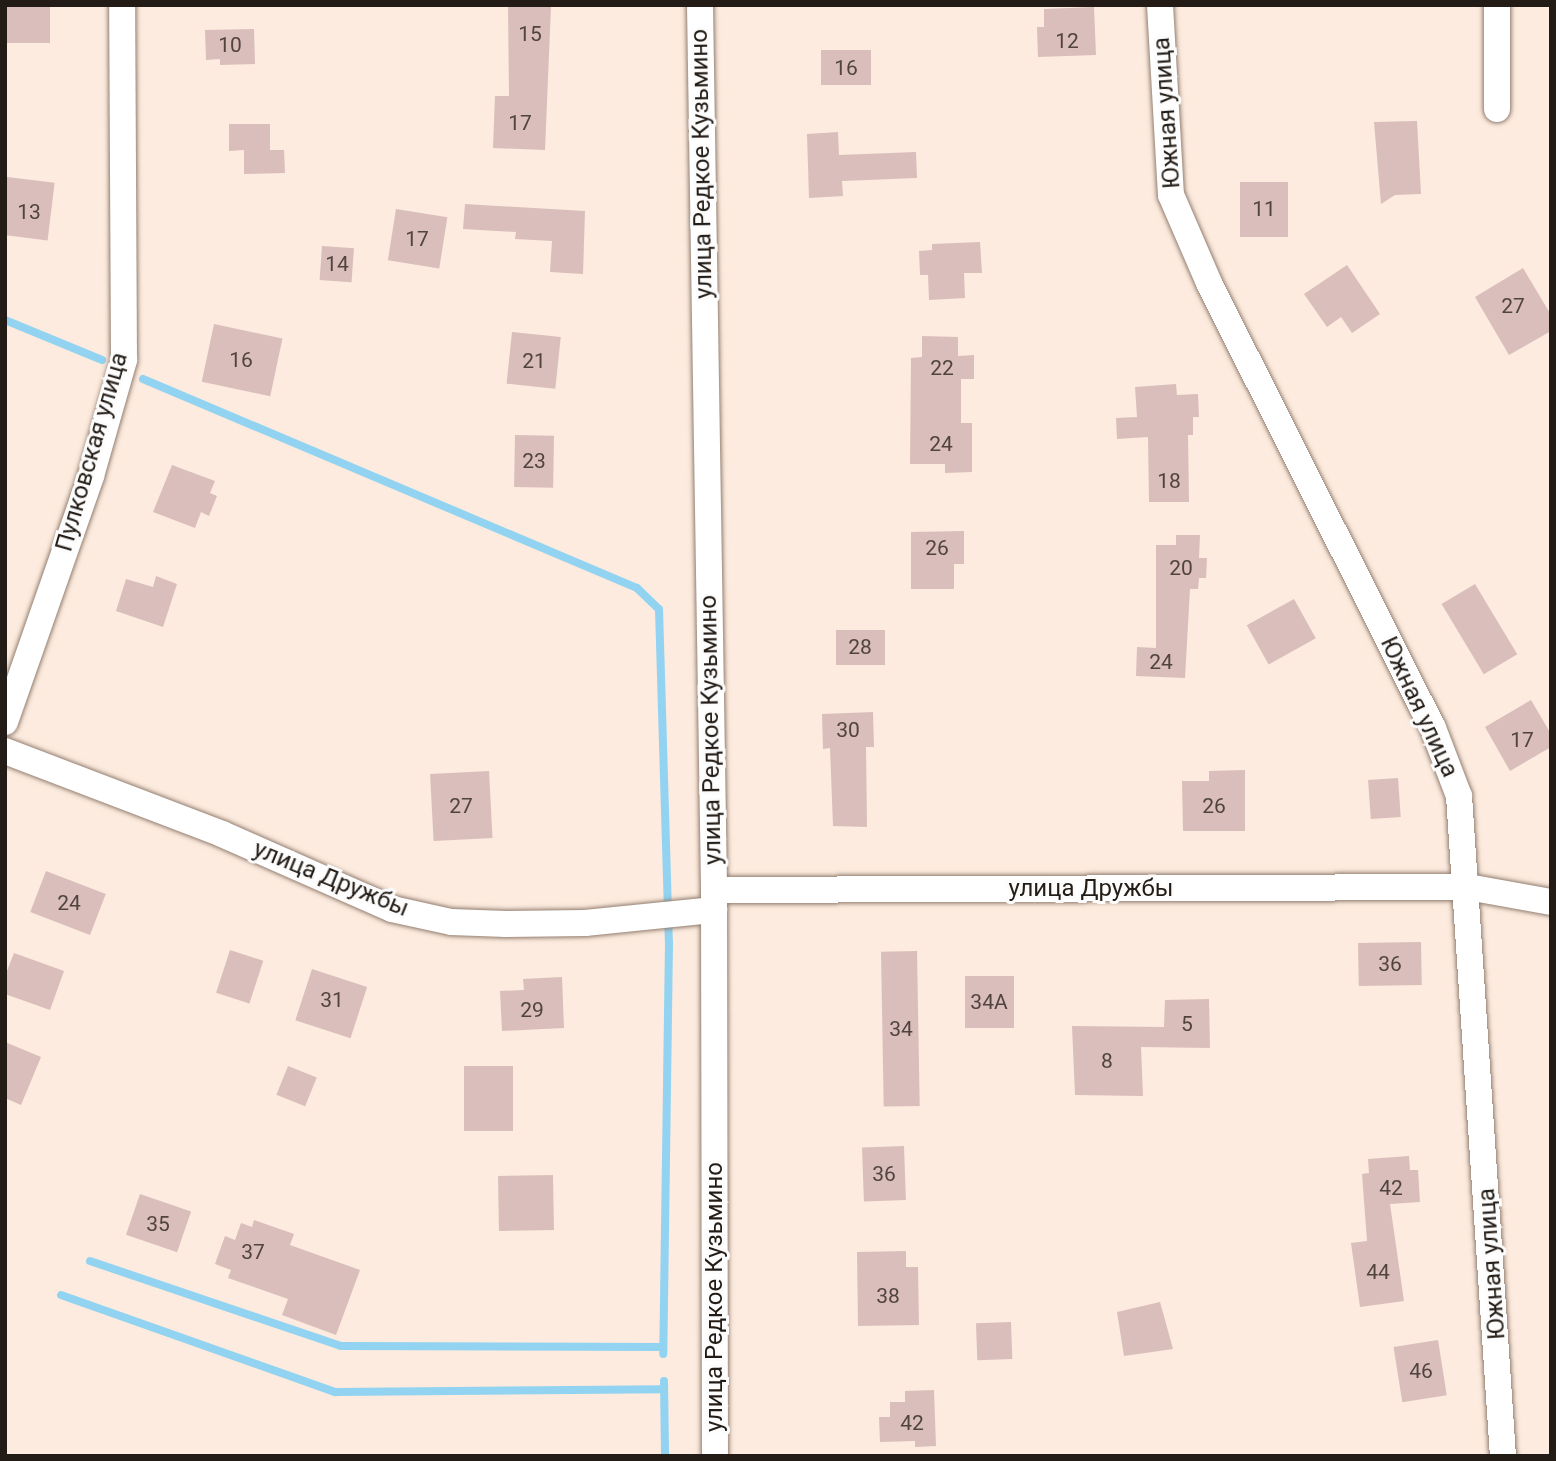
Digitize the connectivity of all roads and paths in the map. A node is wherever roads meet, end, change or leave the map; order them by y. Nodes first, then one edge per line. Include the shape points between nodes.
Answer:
1 (122, 5) edge
2 (700, 5) edge
3 (1160, 5) edge
4 (1497, 5) edge
5 (1497, 108) dead end
6 (5, 722) edge
7 (5, 751) edge
8 (1468, 887) junction
9 (714, 900) junction
10 (1551, 902) edge
11 (715, 1456) edge
12 (1503, 1456) edge

1 - 6 street, Пулковская улица via 124,360 91,476
2 - 9 street, улица Редкое Кузьмино
3 - 8 street, Южная улица via 1171,195 1209,283 1433,728 1459,796
4 - 5 street
7 - 9 street, улица Дружбы via 222,834 404,912 451,922 585,923
8 - 9 street, улица Дружбы
8 - 10 street, улица Дружбы
8 - 12 street, Южная улица
9 - 11 street, улица Редкое Кузьмино

